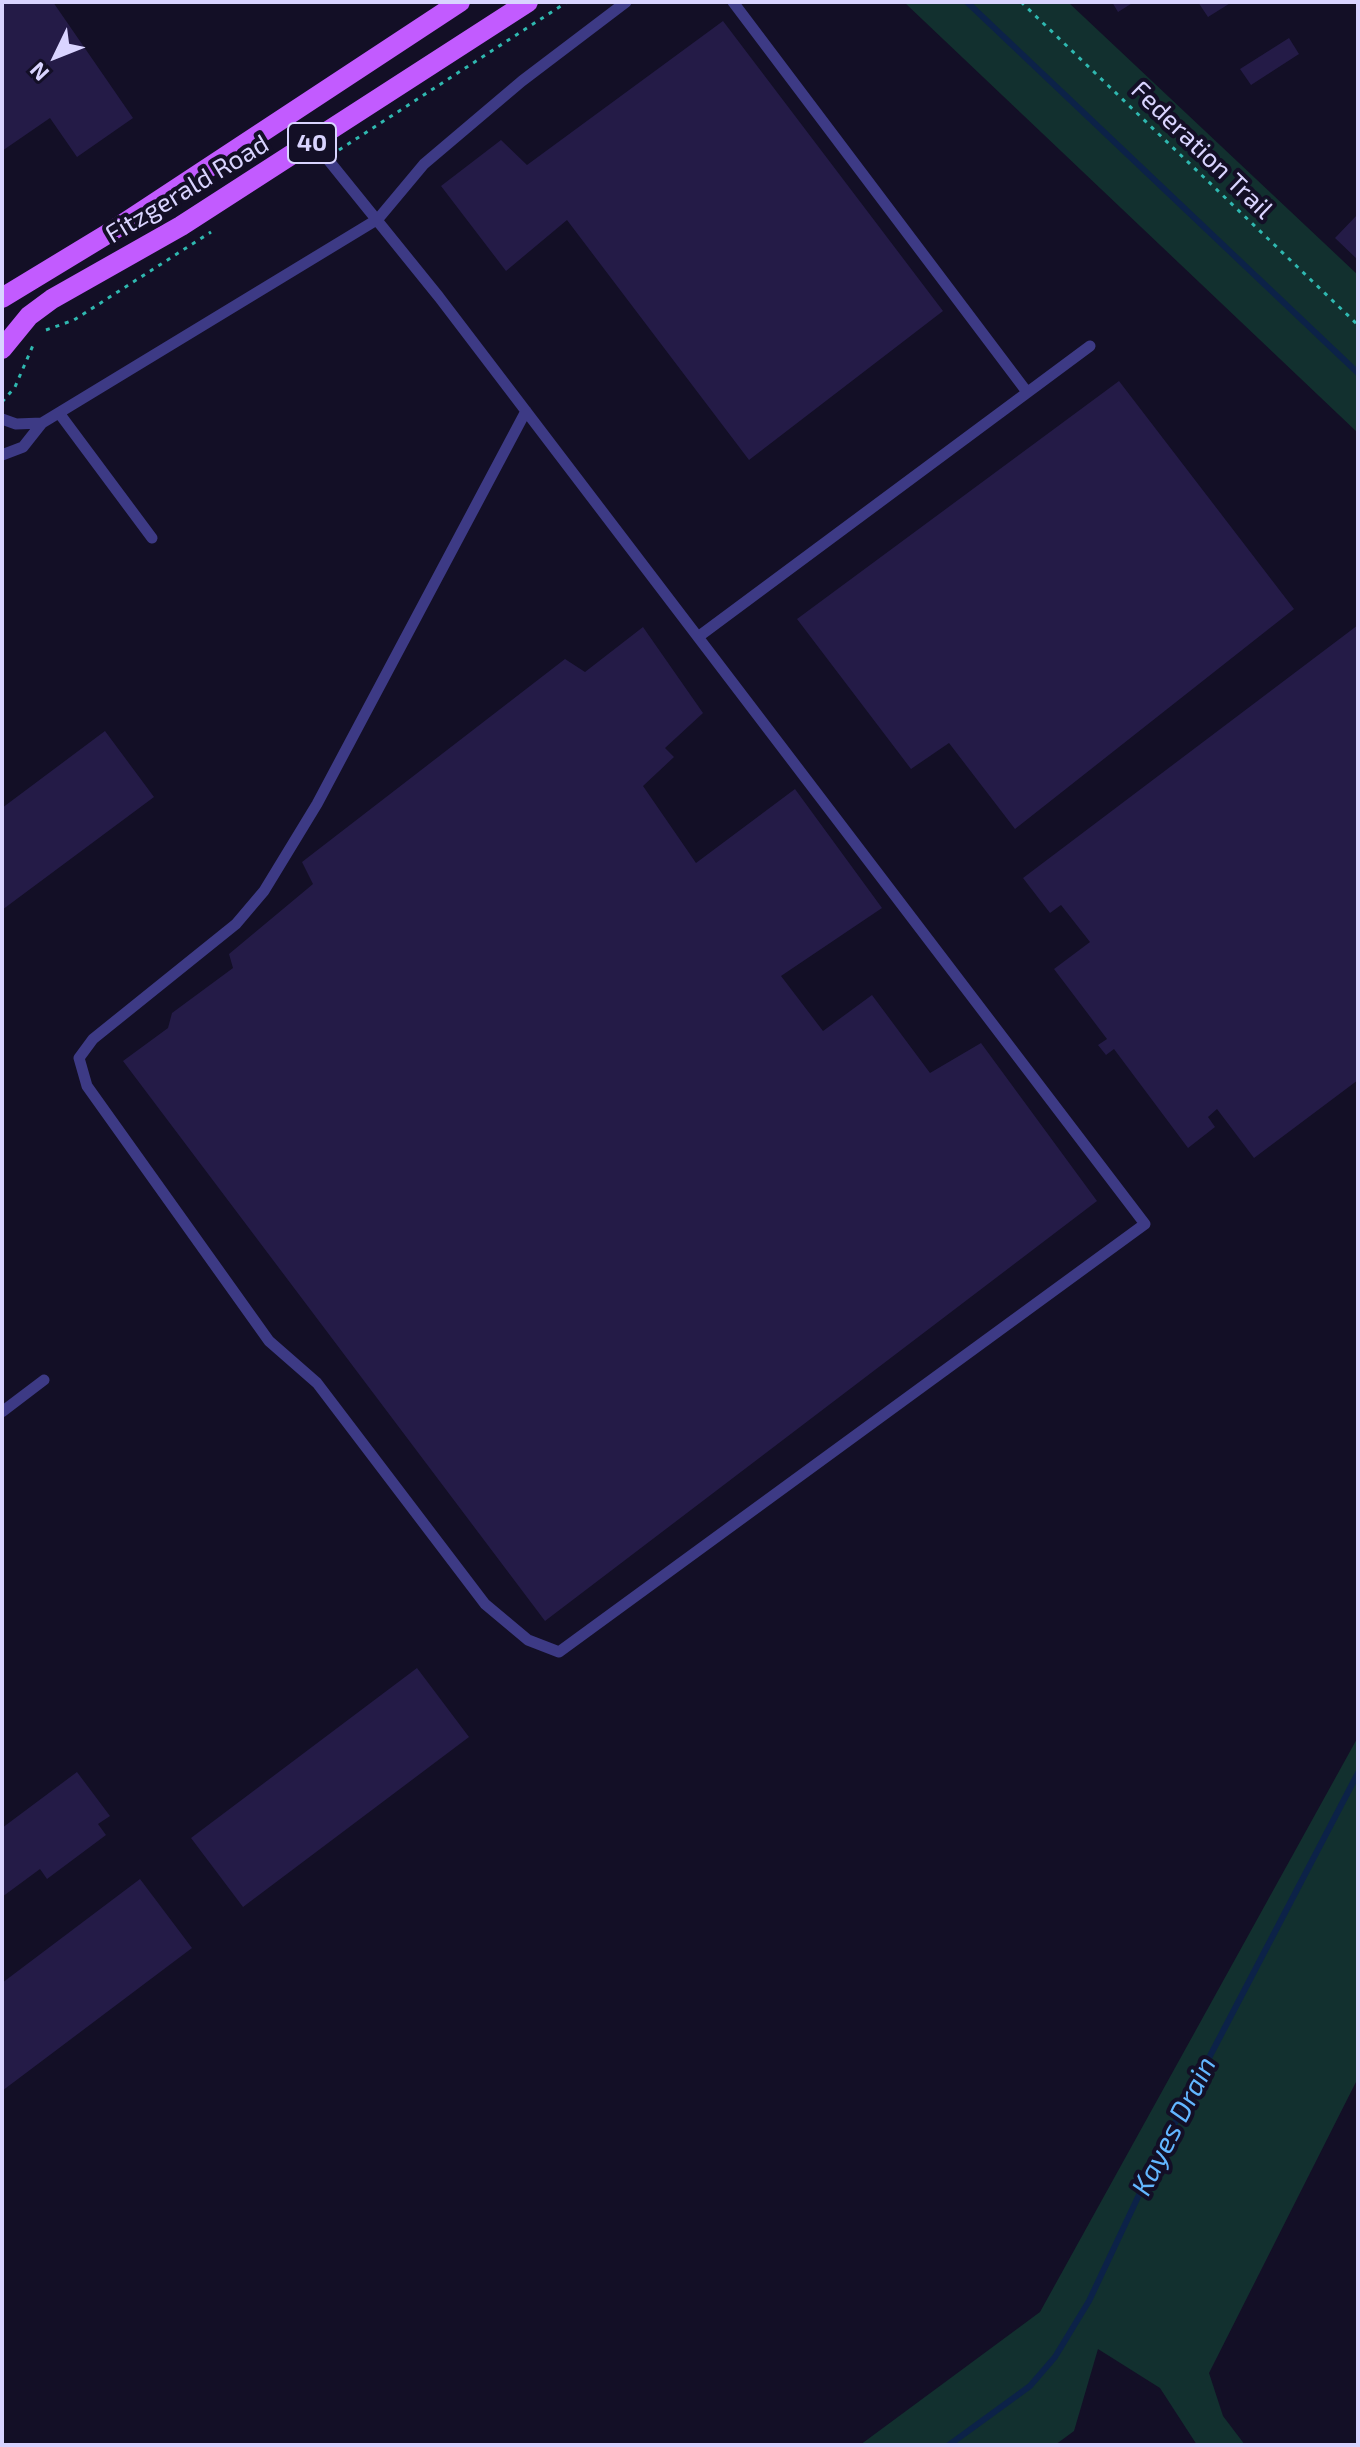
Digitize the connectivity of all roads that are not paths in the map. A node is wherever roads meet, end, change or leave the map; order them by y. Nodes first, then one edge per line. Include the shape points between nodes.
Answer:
1 (460, 2) edge
2 (528, 2) edge
3 (626, 2) edge
4 (733, 2) edge
5 (317, 140) junction
6 (378, 219) junction
7 (2, 298) edge
8 (1090, 346) dead end
9 (2, 349) edge
10 (1027, 392) junction
11 (526, 411) junction
12 (59, 413) junction
13 (2, 419) edge
14 (42, 423) junction
15 (2, 455) edge
16 (152, 538) dead end
17 (698, 637) junction
18 (44, 1380) dead end
19 (2, 1412) edge

1 - 7 main road, Fitzgerald Road / 40
2 - 5 main road, Fitzgerald Road / 40
3 - 6 lane via 424,164
4 - 10 lane
5 - 6 lane
5 - 9 main road, Fitzgerald Road / 40 via 52,299 29,316
6 - 11 lane
6 - 12 lane
8 - 10 lane
10 - 17 lane
11 - 17 lane
11 - 17 lane via 317,804 264,891 236,924 93,1039 79,1058 87,1086 269,1341 317,1383 485,1604 528,1640 559,1652 1145,1224
12 - 14 lane
12 - 16 lane
13 - 14 lane
14 - 15 lane via 23,447
18 - 19 lane

